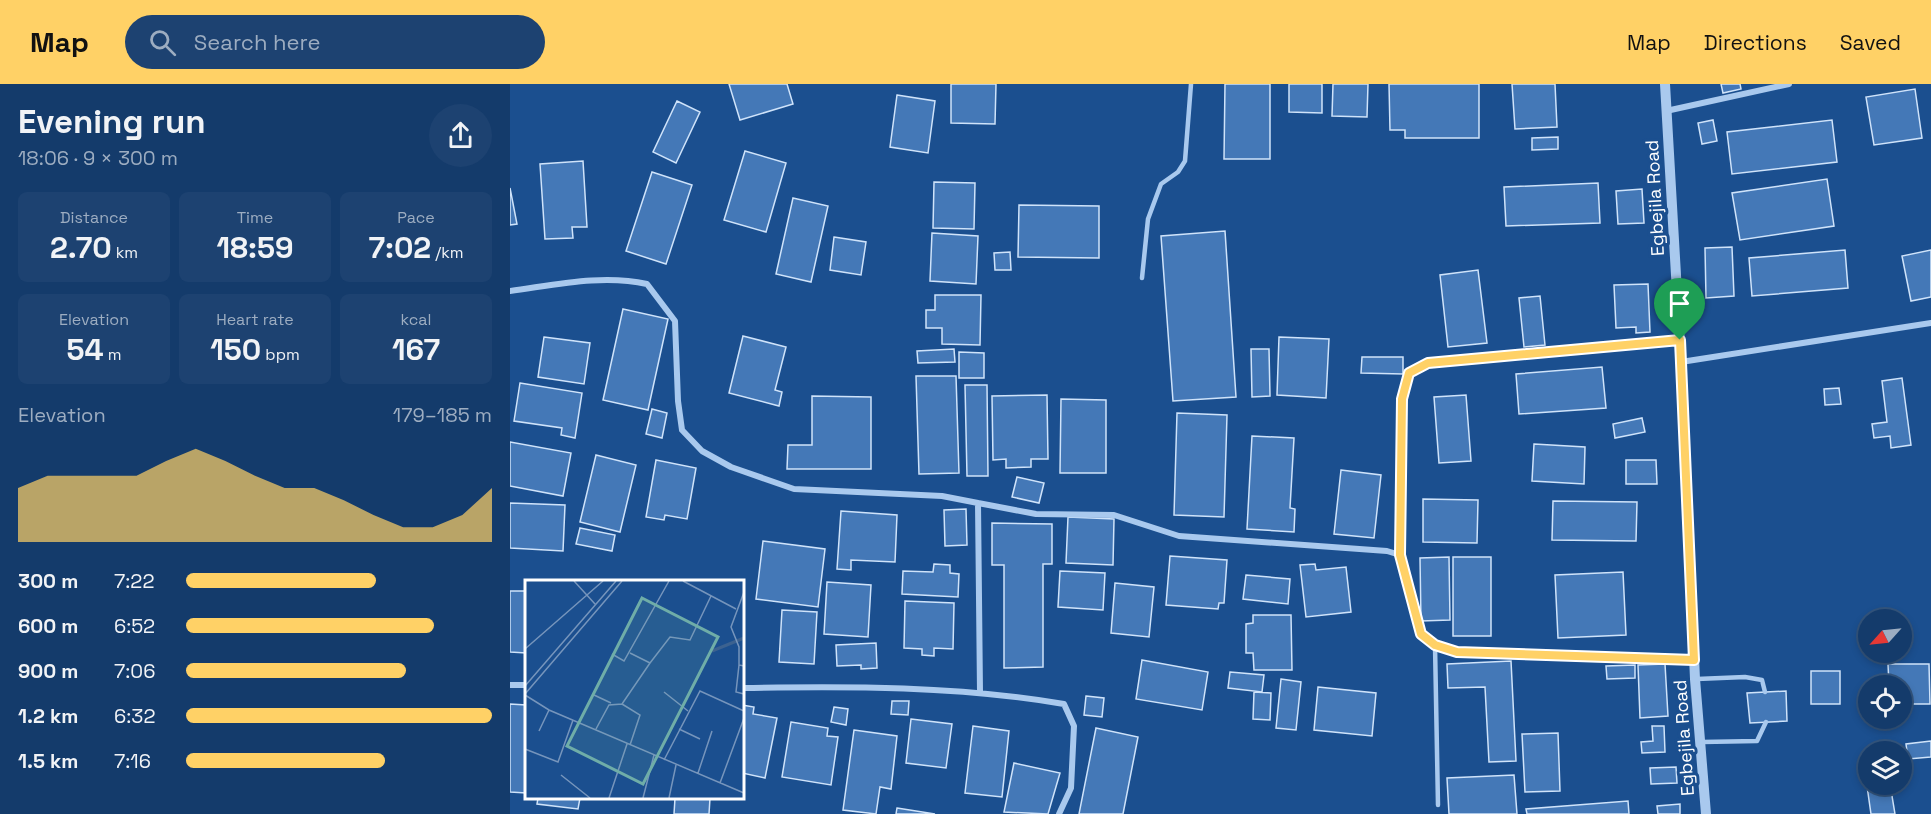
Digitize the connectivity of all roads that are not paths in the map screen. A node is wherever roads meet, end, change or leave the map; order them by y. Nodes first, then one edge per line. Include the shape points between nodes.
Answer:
1 (1191, 84) edge
2 (1665, 84) edge
3 (1789, 84) edge
4 (1666, 111) junction
5 (1142, 278) dead end
6 (510, 291) edge
7 (1931, 323) edge
8 (1680, 340) junction
9 (1681, 362) junction
10 (978, 503) junction
11 (1400, 555) junction
12 (1435, 645) junction
13 (1694, 660) junction
14 (1695, 679) junction
15 (744, 688) edge
16 (980, 692) junction
17 (1765, 692) dead end
18 (1766, 722) dead end
19 (1699, 741) junction
20 (1438, 806) dead end
21 (1059, 814) edge
22 (1706, 814) edge

1 - 5 lane via 1185,161 1178,172 1161,184 1148,219
2 - 4 street, Egbejila Road
3 - 4 street
4 - 8 street, Egbejila Road
6 - 10 street via 603,279 647,284 675,321 682,430 702,451 731,467 794,489 942,496
7 - 9 street
8 - 9 street, Egbejila Road
8 - 11 street via 1428,363 1409,373 1402,399
9 - 13 street, Egbejila Road
10 - 11 street via 1035,514 1114,515 1179,536
10 - 16 street
11 - 12 street via 1421,634
12 - 13 street via 1457,652 1493,655
12 - 20 lane
13 - 14 street, Egbejila Road
14 - 17 lane via 1762,680
14 - 19 street, Egbejila Road
15 - 16 street
16 - 21 street via 1064,704 1074,726 1071,788
18 - 19 lane via 1757,741
19 - 22 street, Egbejila Road

